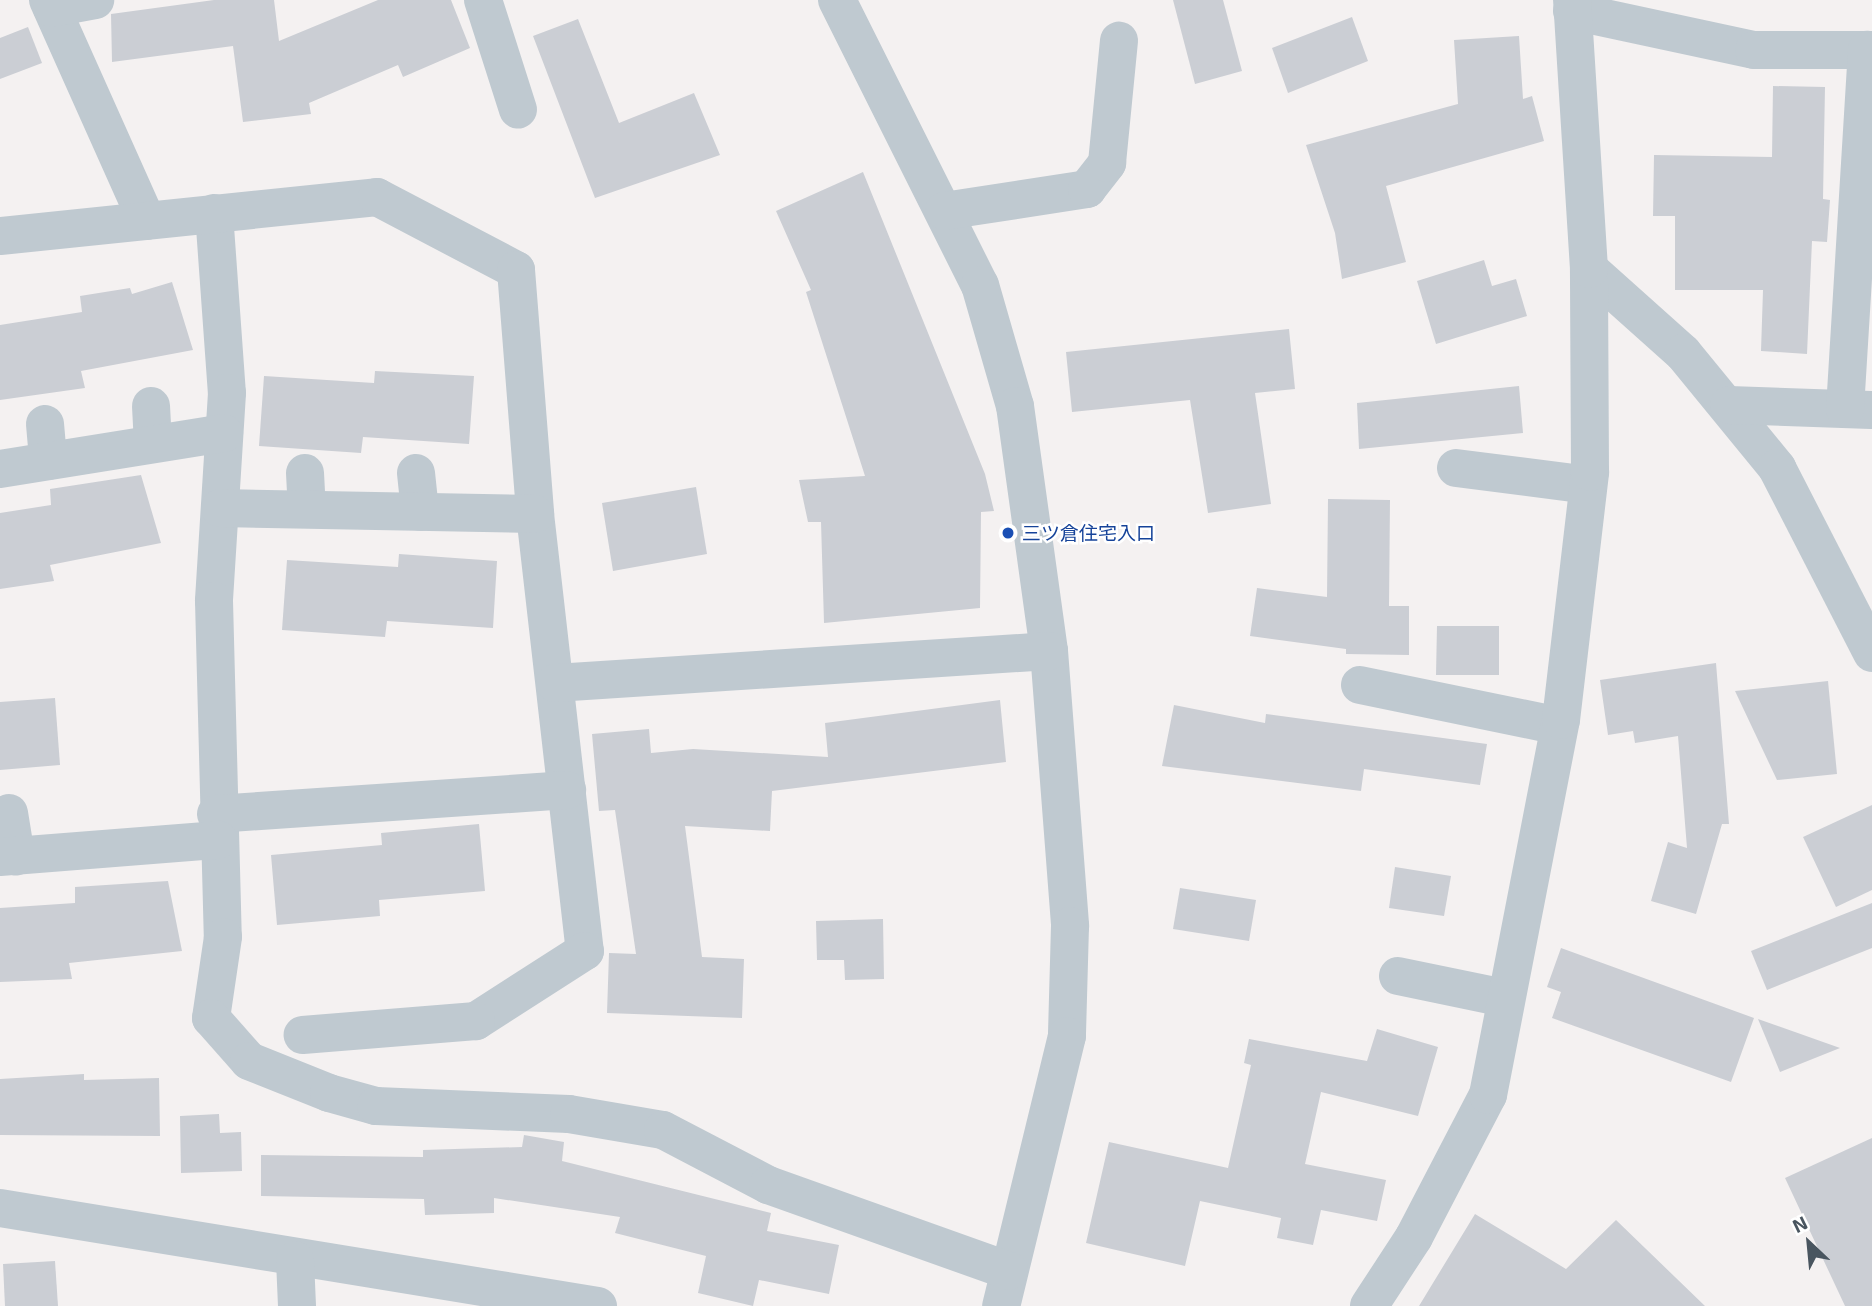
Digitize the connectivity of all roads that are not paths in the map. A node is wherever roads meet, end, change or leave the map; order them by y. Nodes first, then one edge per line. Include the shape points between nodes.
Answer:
1 (95, 0) edge
2 (483, 0) edge
3 (837, 0) edge
4 (50, 4) edge
5 (1572, 5) edge
6 (1119, 41) dead end
7 (1869, 50) edge
8 (518, 110) dead end
9 (944, 211) junction
10 (214, 213) junction
11 (147, 221) junction
12 (0, 236) edge
13 (1589, 268) junction
14 (1729, 405) junction
15 (151, 406) dead end
16 (1859, 410) edge
17 (224, 433) junction
18 (153, 444) junction
19 (1456, 468) dead end
20 (0, 469) edge
21 (416, 473) dead end
22 (1588, 485) junction
23 (220, 508) junction
24 (420, 512) junction
25 (535, 514) junction
26 (1049, 651) junction
27 (1872, 653) edge
28 (555, 683) junction
29 (1360, 685) dead end
30 (1559, 726) junction
31 (567, 790) junction
32 (9, 813) dead end
33 (217, 827) junction
34 (8, 857) edge
35 (1398, 976) dead end
36 (1504, 998) junction
37 (303, 1035) dead end
38 (0, 1208) edge
39 (295, 1260) junction
40 (1005, 1289) edge
41 (297, 1306) edge
42 (598, 1306) edge
43 (1369, 1306) edge

1 - 4 street
2 - 8 street
3 - 9 street
4 - 11 street
5 - 7 street via 1754,50
5 - 13 street
6 - 9 street via 1107,163 1087,189
7 - 16 street
9 - 26 street via 980,285 1015,406
10 - 11 street
10 - 17 street
10 - 25 street via 377,197 516,270
11 - 12 street
13 - 14 street via 1683,353
13 - 22 street
14 - 16 street
14 - 27 street via 1777,468
15 - 18 street
17 - 18 street
17 - 23 street
18 - 20 street via 46,443
19 - 22 street
21 - 24 street
22 - 30 street
23 - 24 street via 306,491
23 - 33 street via 214,601
24 - 25 street
25 - 28 street
26 - 28 street
26 - 40 street via 1070,926 1067,1036
28 - 31 street
29 - 30 street
30 - 36 street
31 - 33 street
31 - 37 street via 585,951 476,1021
32 - 34 street
33 - 34 street
33 - 40 street via 223,937 211,1018 249,1061 376,1106 569,1114 663,1130 768,1185
35 - 36 street
36 - 43 street via 1488,1095 1414,1237
38 - 39 street
39 - 41 street
39 - 42 street

